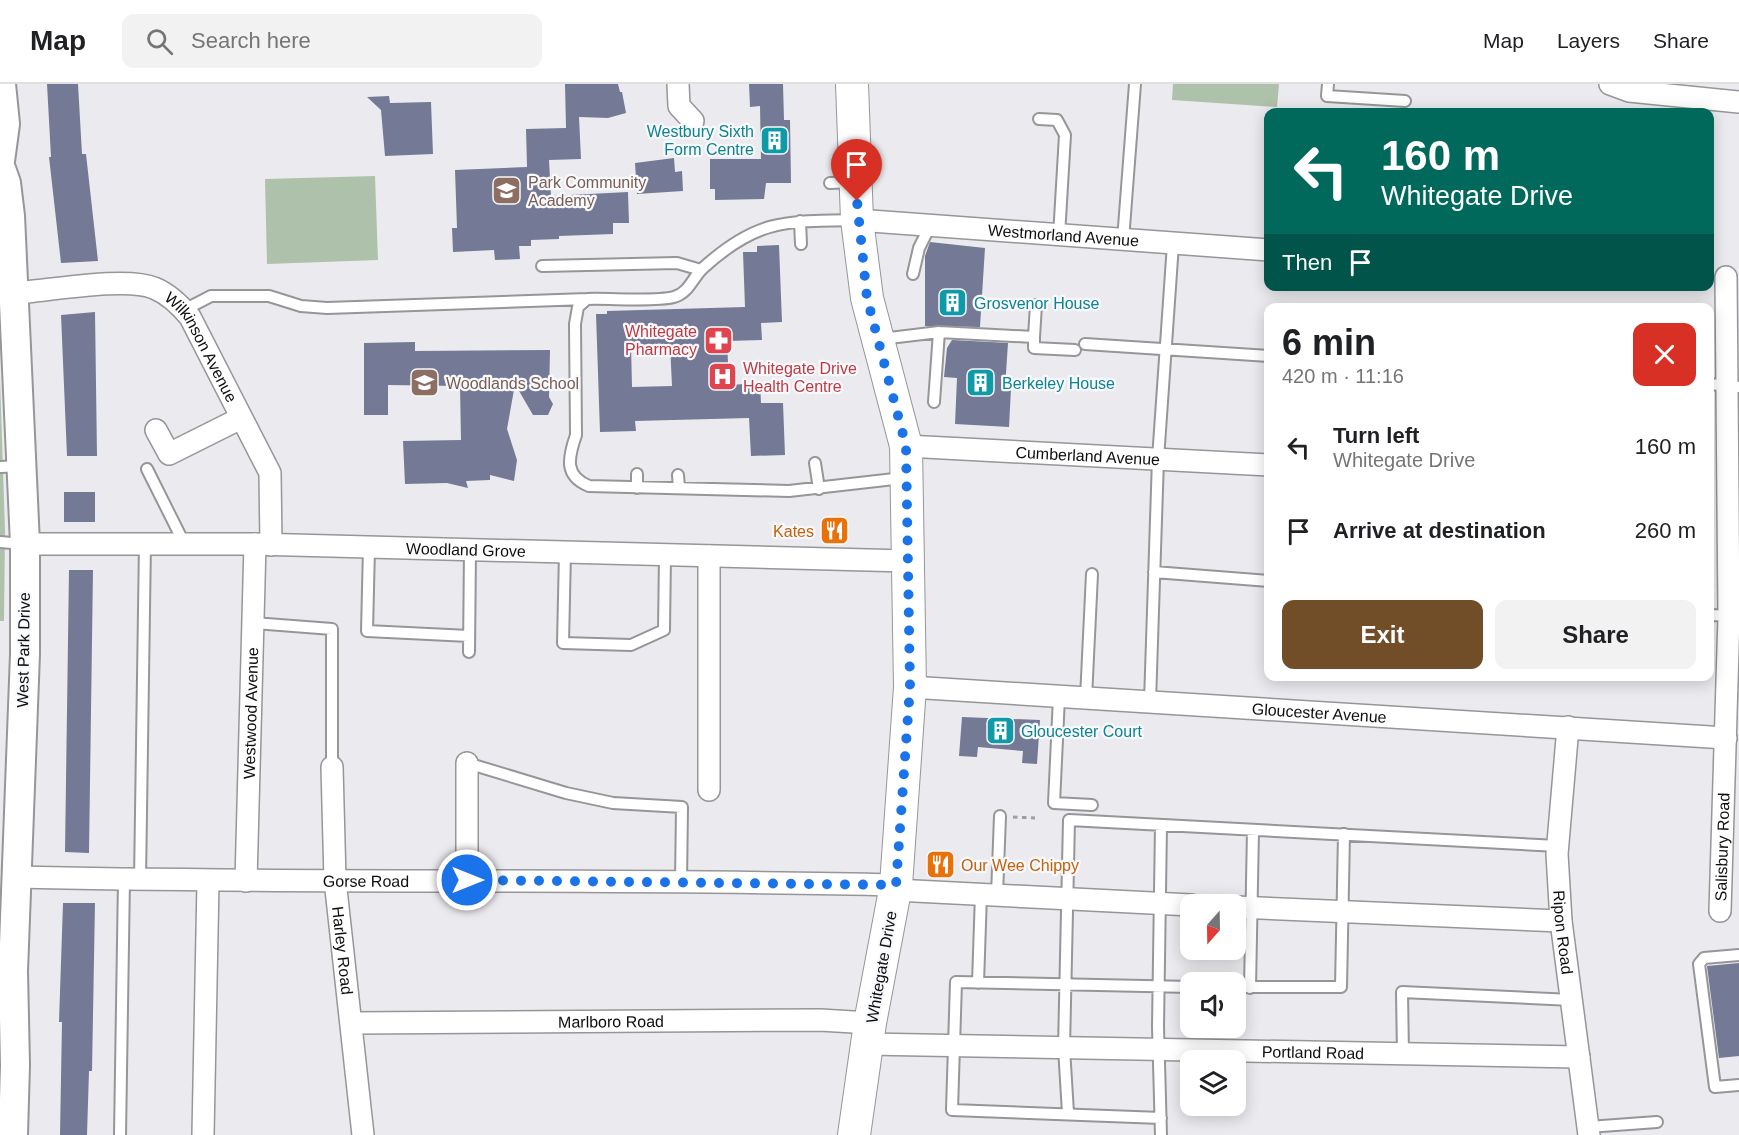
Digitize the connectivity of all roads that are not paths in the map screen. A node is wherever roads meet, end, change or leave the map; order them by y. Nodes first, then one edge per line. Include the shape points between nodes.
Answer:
1 (1, 84) edge
2 (678, 84) edge
3 (852, 84) edge
4 (1135, 84) edge
5 (1328, 84) edge
6 (1610, 84) edge
7 (1405, 101) dead end
8 (1739, 102) edge
9 (1039, 119) dead end
10 (693, 121) dead end
11 (0, 161) edge
12 (0, 166) edge
13 (800, 220) junction
14 (857, 220) junction
15 (930, 226) junction
16 (1059, 236) junction
17 (1123, 240) junction
18 (801, 244) dead end
19 (1173, 244) junction
20 (1264, 250) edge
21 (542, 266) dead end
22 (913, 274) dead end
23 (699, 276) junction
24 (1725, 277) edge
25 (15, 293) junction
26 (587, 299) junction
27 (1036, 304) dead end
28 (184, 310) junction
29 (939, 332) junction
30 (1034, 336) junction
31 (878, 339) junction
32 (1085, 344) dead end
33 (1075, 350) dead end
34 (1165, 350) junction
35 (1264, 357) edge
36 (1725, 385) edge
37 (934, 402) dead end
38 (241, 418) junction
39 (156, 430) dead end
40 (906, 446) junction
41 (1158, 459) junction
42 (815, 463) dead end
43 (1264, 465) edge
44 (11, 467) edge
45 (147, 469) dead end
46 (637, 474) dead end
47 (678, 475) dead end
48 (907, 478) junction
49 (637, 488) junction
50 (678, 488) junction
51 (819, 489) junction
52 (1726, 492) edge
53 (12, 543) edge
54 (145, 543) junction
55 (184, 543) junction
56 (263, 545) junction
57 (369, 548) junction
58 (470, 550) junction
59 (565, 552) junction
60 (665, 555) junction
61 (709, 556) junction
62 (907, 561) junction
63 (1154, 572) junction
64 (1092, 574) dead end
65 (1264, 581) edge
66 (1726, 616) edge
67 (253, 623) junction
68 (469, 636) junction
69 (469, 652) dead end
70 (910, 687) junction
71 (1059, 697) junction
72 (1086, 698) junction
73 (1150, 702) junction
74 (1568, 727) junction
75 (1726, 738) junction
76 (467, 763) joint
77 (332, 767) joint
78 (709, 790) dead end
79 (1092, 805) dead end
80 (1000, 816) road end
81 (1161, 825) junction
82 (1253, 831) junction
83 (1344, 834) junction
84 (1558, 846) junction
85 (16, 877) junction
86 (335, 879) junction
87 (132, 880) junction
88 (467, 880) junction
89 (246, 881) junction
90 (208, 882) junction
91 (681, 882) junction
92 (895, 888) junction
93 (1245, 894) edge
94 (989, 895) junction
95 (1066, 899) junction
96 (1159, 903) junction
97 (1180, 904) edge
98 (1246, 908) edge
99 (1720, 911) dead end
100 (1341, 912) junction
101 (1561, 921) junction
102 (1246, 942) edge
103 (1739, 955) edge
104 (978, 982) junction
105 (1065, 983) junction
106 (1159, 986) junction
107 (1180, 987) edge
108 (1246, 988) edge
109 (1250, 988) junction
110 (1572, 1000) junction
111 (351, 1023) junction
112 (868, 1033) junction
113 (955, 1045) junction
114 (1065, 1048) junction
115 (1159, 1048) junction
116 (1403, 1054) junction
117 (1579, 1057) junction
118 (8, 1066) edge
119 (1739, 1085) edge
120 (1068, 1113) junction
121 (1161, 1118) junction
122 (1657, 1122) dead end
123 (1589, 1131) edge
124 (13, 1135) edge
125 (120, 1135) edge
126 (203, 1135) edge
127 (363, 1135) edge
128 (854, 1135) edge
129 (1161, 1135) edge

1 - 11 street via 5,124
2 - 10 street via 679,106
3 - 14 main road, Whitegate Drive via 843,183
4 - 17 lane
5 - 7 lane via 1327,96
6 - 8 street via 1629,91
9 - 16 lane via 1057,120 1065,135
12 - 25 street, West Park Drive via 10,216
13 - 14 lane
13 - 18 lane
13 - 23 lane via 760,228
14 - 15 street, Westmorland Avenue
14 - 31 main road, Whitegate Drive via 867,298
15 - 16 street, Westmorland Avenue
15 - 22 lane via 919,248
16 - 17 street, Westmorland Avenue
17 - 19 street, Westmorland Avenue
19 - 20 street, Westmorland Avenue
19 - 34 lane
21 - 23 lane via 677,263
23 - 26 lane via 675,297
24 - 36 street, Salisbury Road
25 - 28 street, Wilkinson Avenue via 122,284 152,287
25 - 44 street, West Park Drive
26 - 28 lane via 327,308 301,306 240,290 212,296
26 - 49 lane via 578,307 575,324 576,435 570,450 571,472 575,481 589,486
27 - 30 lane
28 - 38 street, Wilkinson Avenue
29 - 30 lane
29 - 31 lane
29 - 37 lane
30 - 33 lane via 1034,348
31 - 40 main road, Whitegate Drive
32 - 34 lane
34 - 35 lane
34 - 41 lane
36 - 52 street, Salisbury Road
38 - 39 street via 169,454
38 - 56 street, Wilkinson Avenue via 270,473
40 - 41 street, Cumberland Avenue
40 - 48 main road, Whitegate Drive
41 - 43 street, Cumberland Avenue
41 - 63 lane
42 - 51 lane
44 - 53 street, West Park Drive
45 - 55 lane
46 - 49 lane
47 - 50 lane
48 - 51 lane
48 - 62 main road, Whitegate Drive
49 - 50 lane
50 - 51 lane
52 - 66 street, Salisbury Road
53 - 54 street, Woodland Grove
53 - 85 street, West Park Drive via 24,654
54 - 55 street, Woodland Grove
54 - 87 lane
55 - 56 street, Woodland Grove
56 - 57 street, Woodland Grove
56 - 67 street, Westwood Avenue
57 - 58 street, Woodland Grove
57 - 68 lane via 367,631
58 - 59 street, Woodland Grove
58 - 68 lane
59 - 60 street, Woodland Grove
59 - 60 lane via 563,642 631,645 664,630
60 - 61 street, Woodland Grove
61 - 62 street, Woodland Grove
61 - 78 street
62 - 70 main road, Whitegate Drive
63 - 65 lane
63 - 73 lane
64 - 72 lane
66 - 75 street, Salisbury Road
67 - 77 lane via 332,629
67 - 89 street, Westwood Avenue
68 - 69 lane
70 - 71 street, Gloucester Avenue
70 - 92 main road, Whitegate Drive
71 - 72 street, Gloucester Avenue
71 - 79 lane via 1054,804
72 - 73 street, Gloucester Avenue
73 - 74 street, Gloucester Avenue
74 - 75 street, Gloucester Avenue
74 - 84 street, Ripon Road
75 - 99 street, Salisbury Road
76 - 88 street
76 - 91 lane via 604,801 682,807
77 - 86 street, Harley Road
80 - 94 lane
81 - 82 lane
81 - 95 lane via 1069,820
81 - 96 lane
82 - 83 lane
82 - 93 lane
83 - 84 lane
83 - 100 lane
84 - 101 street, Ripon Road
85 - 87 street, Gorse Road
85 - 118 street, West Park Drive
86 - 88 street, Gorse Road
86 - 89 street, Gorse Road
86 - 111 street, Harley Road
87 - 90 street, Gorse Road
87 - 125 lane
88 - 91 street, Gorse Road
89 - 90 street, Gorse Road
90 - 126 street
91 - 92 street, Gorse Road
92 - 94 street, Gorse Road
92 - 112 main road, Whitegate Drive
94 - 95 street, Gorse Road
94 - 104 lane
95 - 96 street, Gorse Road
95 - 105 lane
96 - 97 street, Gorse Road
96 - 106 lane
98 - 100 street
100 - 101 street
100 - 109 lane via 1341,987
101 - 110 street, Ripon Road
102 - 109 lane
103 - 119 lane via 1704,958 1699,964 1716,1087
104 - 105 lane
104 - 113 lane via 956,982
105 - 106 lane
105 - 114 lane
106 - 107 lane
106 - 115 lane
108 - 109 lane
110 - 116 lane via 1402,992
110 - 117 street, Ripon Road
111 - 112 street, Marlboro Road via 820,1020
111 - 127 street, Harley Road
112 - 113 street, Portland Road
112 - 128 main road, Whitegate Drive
113 - 114 street, Portland Road
113 - 120 lane via 952,1110
114 - 115 street, Portland Road
114 - 120 lane
115 - 116 street, Portland Road
115 - 121 lane
116 - 117 street, Portland Road
117 - 123 street, Ripon Road
118 - 124 street, West Park Drive
120 - 121 lane
121 - 129 lane
122 - 123 lane

